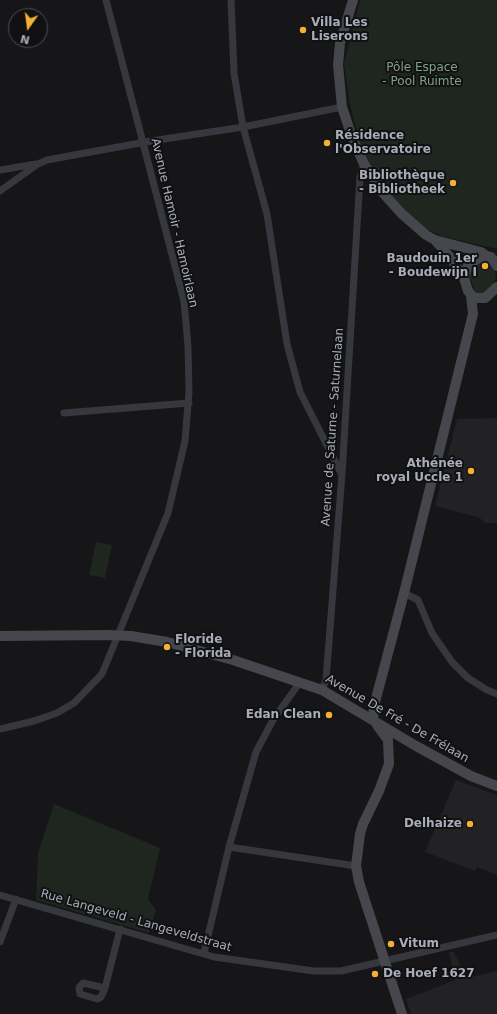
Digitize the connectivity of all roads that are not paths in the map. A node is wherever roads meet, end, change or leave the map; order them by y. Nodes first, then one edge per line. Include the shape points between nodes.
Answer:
1 (106, 0) edge
2 (231, 0) edge
3 (353, 0) edge
4 (342, 107) junction
5 (243, 127) junction
6 (144, 142) junction
7 (38, 164) junction
8 (364, 164) junction
9 (0, 170) edge
10 (12, 176) junction
11 (0, 191) edge
12 (435, 240) junction
13 (491, 257) edge
14 (497, 266) edge
15 (464, 278) junction
16 (497, 287) edge
17 (471, 296) junction
18 (481, 299) junction
19 (473, 314) junction
20 (189, 403) junction
21 (64, 413) dead end
22 (342, 474) junction
23 (404, 593) junction
24 (119, 635) junction
25 (0, 636) edge
26 (300, 682) junction
27 (322, 690) junction
28 (497, 694) edge
29 (373, 720) junction
30 (0, 729) edge
31 (497, 786) edge
32 (229, 847) junction
33 (356, 866) junction
34 (0, 895) edge
35 (16, 899) junction
36 (120, 929) junction
37 (497, 935) edge
38 (0, 942) edge
39 (204, 953) junction
40 (384, 961) junction
41 (105, 988) dead end
42 (402, 1014) edge

1 - 6 street, Avenue Hamoir - Hamoirlaan
2 - 5 street via 234,73
3 - 4 street via 340,43 338,65
4 - 5 street
4 - 8 street
5 - 6 street
5 - 22 street via 267,214 287,344 298,385
6 - 7 street via 47,160
6 - 20 street, Avenue Hamoir - Hamoirlaan via 184,301
7 - 10 street
7 - 10 street
8 - 12 street via 383,193 426,235
8 - 22 street, Avenue de Saturne - Saturnelaan via 360,177
9 - 10 street
10 - 11 street
12 - 13 street
12 - 15 street
13 - 14 street
13 - 15 street via 472,261
15 - 17 street
16 - 18 street
17 - 18 street
17 - 19 street
18 - 19 street via 478,309
19 - 23 street
20 - 21 street
20 - 24 street, Avenue Hamoir - Hamoirlaan via 185,442 168,513
22 - 27 street, Avenue de Saturne - Saturnelaan via 326,680
23 - 28 street via 418,600 432,633 452,662 468,678
23 - 29 street via 374,706
24 - 25 street, Avenue De Fré - De Frélaan
24 - 26 street, Avenue De Fré - De Frélaan via 201,650
24 - 30 street, Avenue Hamoir - Hamoirlaan via 102,674 74,703 34,721
26 - 27 street, Avenue De Fré - De Frélaan
26 - 32 street via 273,720 256,752
27 - 29 street, Avenue De Fré - De Frélaan
29 - 31 street, Avenue De Fré - De Frélaan via 461,771
29 - 33 street via 388,740 389,764 363,824
32 - 33 street
32 - 39 street
33 - 40 street
34 - 35 street, Rue Langeveld - Langeveldstraat
35 - 36 street, Rue Langeveld - Langeveldstraat
35 - 38 street
36 - 39 street, Rue Langeveld - Langeveldstraat
36 - 41 street
37 - 40 street, Rue Langeveld - Langeveldstraat
39 - 40 street, Rue Langeveld - Langeveldstraat via 261,965 327,971 341,971
40 - 42 street

